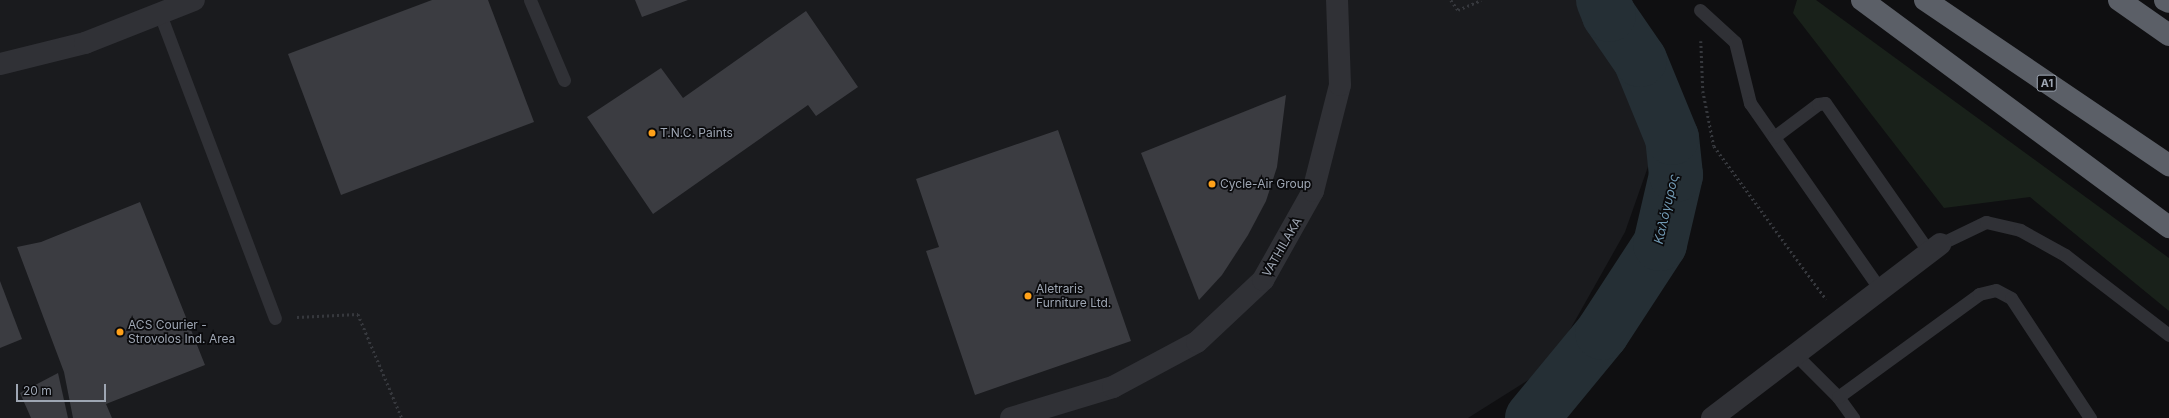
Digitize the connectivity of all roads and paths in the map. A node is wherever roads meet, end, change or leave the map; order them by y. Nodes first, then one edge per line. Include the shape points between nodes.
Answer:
1 (194, 0) edge
2 (530, 0) edge
3 (1337, 0) edge
4 (1451, 0) edge
5 (1481, 0) edge
6 (1862, 0) edge
7 (1925, 0) edge
8 (2119, 0) edge
9 (2165, 0) edge
10 (2169, 2) edge
11 (1700, 10) joint
12 (160, 14) junction
13 (2169, 35) edge
14 (0, 64) edge
15 (564, 80) dead end
16 (1774, 137) junction
17 (2169, 165) edge
18 (2169, 228) edge
19 (1935, 248) junction
20 (1881, 290) junction
21 (275, 318) joint
22 (1842, 320) junction
23 (2169, 335) edge
24 (1796, 355) junction
25 (1838, 397) junction
26 (402, 418) edge
27 (1011, 418) edge
28 (1712, 418) edge
29 (1853, 418) edge
30 (2090, 418) edge

1 - 12 street
2 - 15 lane
3 - 27 street, VATHILAKA via 1340,85 1313,191 1263,280 1198,342 1113,387
4 - 5 path via 1458,10
6 - 18 highway
7 - 17 highway, A1
8 - 13 highway
9 - 10 highway
11 - 16 lane via 1735,42 1750,103
11 - 22 path via 1704,90 1714,146
12 - 14 street via 85,43
12 - 21 lane
16 - 19 lane via 1818,104 1825,102
16 - 20 lane
19 - 20 street
19 - 23 lane via 1986,222 2020,230 2066,255
20 - 22 street
21 - 26 path via 358,314
22 - 24 street
24 - 25 lane
24 - 28 street
25 - 29 lane
25 - 30 lane via 1979,294 1996,290 2011,298

